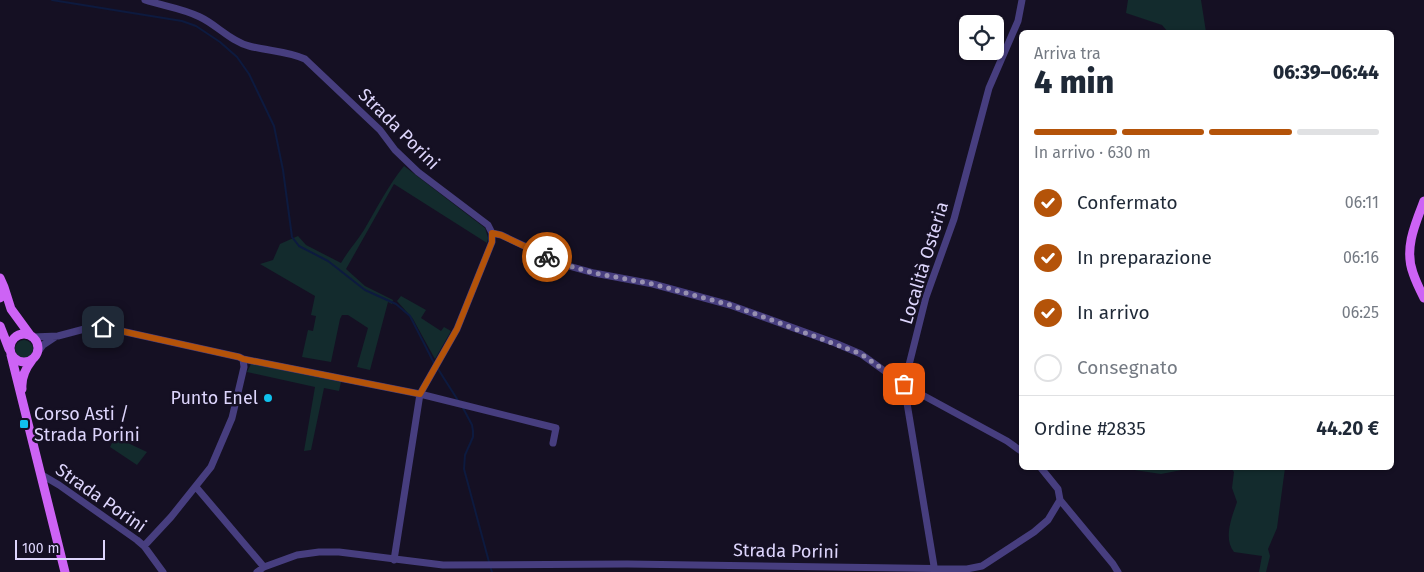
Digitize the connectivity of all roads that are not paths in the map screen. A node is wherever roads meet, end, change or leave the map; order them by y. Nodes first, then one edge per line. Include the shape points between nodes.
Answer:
1 (145, 0) edge
2 (1022, 0) edge
3 (1424, 201) edge
4 (492, 233) junction
5 (0, 278) edge
6 (4, 287) junction
7 (0, 298) edge
8 (1424, 298) edge
9 (0, 326) edge
10 (31, 336) junction
11 (58, 336) junction
12 (10, 352) junction
13 (38, 352) junction
14 (243, 359) junction
15 (32, 360) junction
16 (904, 384) junction
17 (420, 394) junction
18 (23, 399) junction
19 (553, 442) dead end
20 (1019, 450) edge
21 (1043, 470) edge
22 (42, 475) junction
23 (196, 487) junction
24 (1060, 500) junction
25 (144, 546) junction
26 (394, 560) junction
27 (264, 567) junction
28 (934, 570) edge
29 (65, 572) edge
30 (163, 572) edge
31 (257, 572) edge
32 (1118, 572) edge

1 - 4 street, Strada Porini via 199,16 238,42 305,59 380,130 418,172 488,225
2 - 16 street, Località Osteria via 1018,21 989,88 954,219 926,297
3 - 8 main road via 1409,250 1413,273
4 - 16 street via 566,265 653,284 761,316 861,354
4 - 17 street via 492,242 457,329
5 - 6 main road
6 - 7 main road
6 - 10 main road via 11,308
9 - 12 main road
10 - 11 street
10 - 12 main road via 17,335 11,341
10 - 13 main road via 38,344
11 - 13 street
11 - 14 street via 103,327
12 - 15 main road via 22,363
12 - 18 main road
13 - 15 main road
14 - 17 street
14 - 23 street, Strada Porini via 245,363 232,418 212,467
15 - 18 main road via 22,378
16 - 20 street
16 - 28 street, Località Osteria
17 - 19 street via 556,428
17 - 26 street
18 - 22 main road
21 - 24 street via 1058,489
22 - 25 street, Strada Porini
22 - 29 main road
23 - 25 street, Strada Porini
23 - 27 street
24 - 28 street, Strada Porini via 1048,520 1034,532 982,566
24 - 32 street
25 - 30 street, Strada Porini
26 - 27 street, Strada Porini via 319,552 297,555
26 - 28 street, Strada Porini via 443,565
27 - 31 street, Strada Porini

